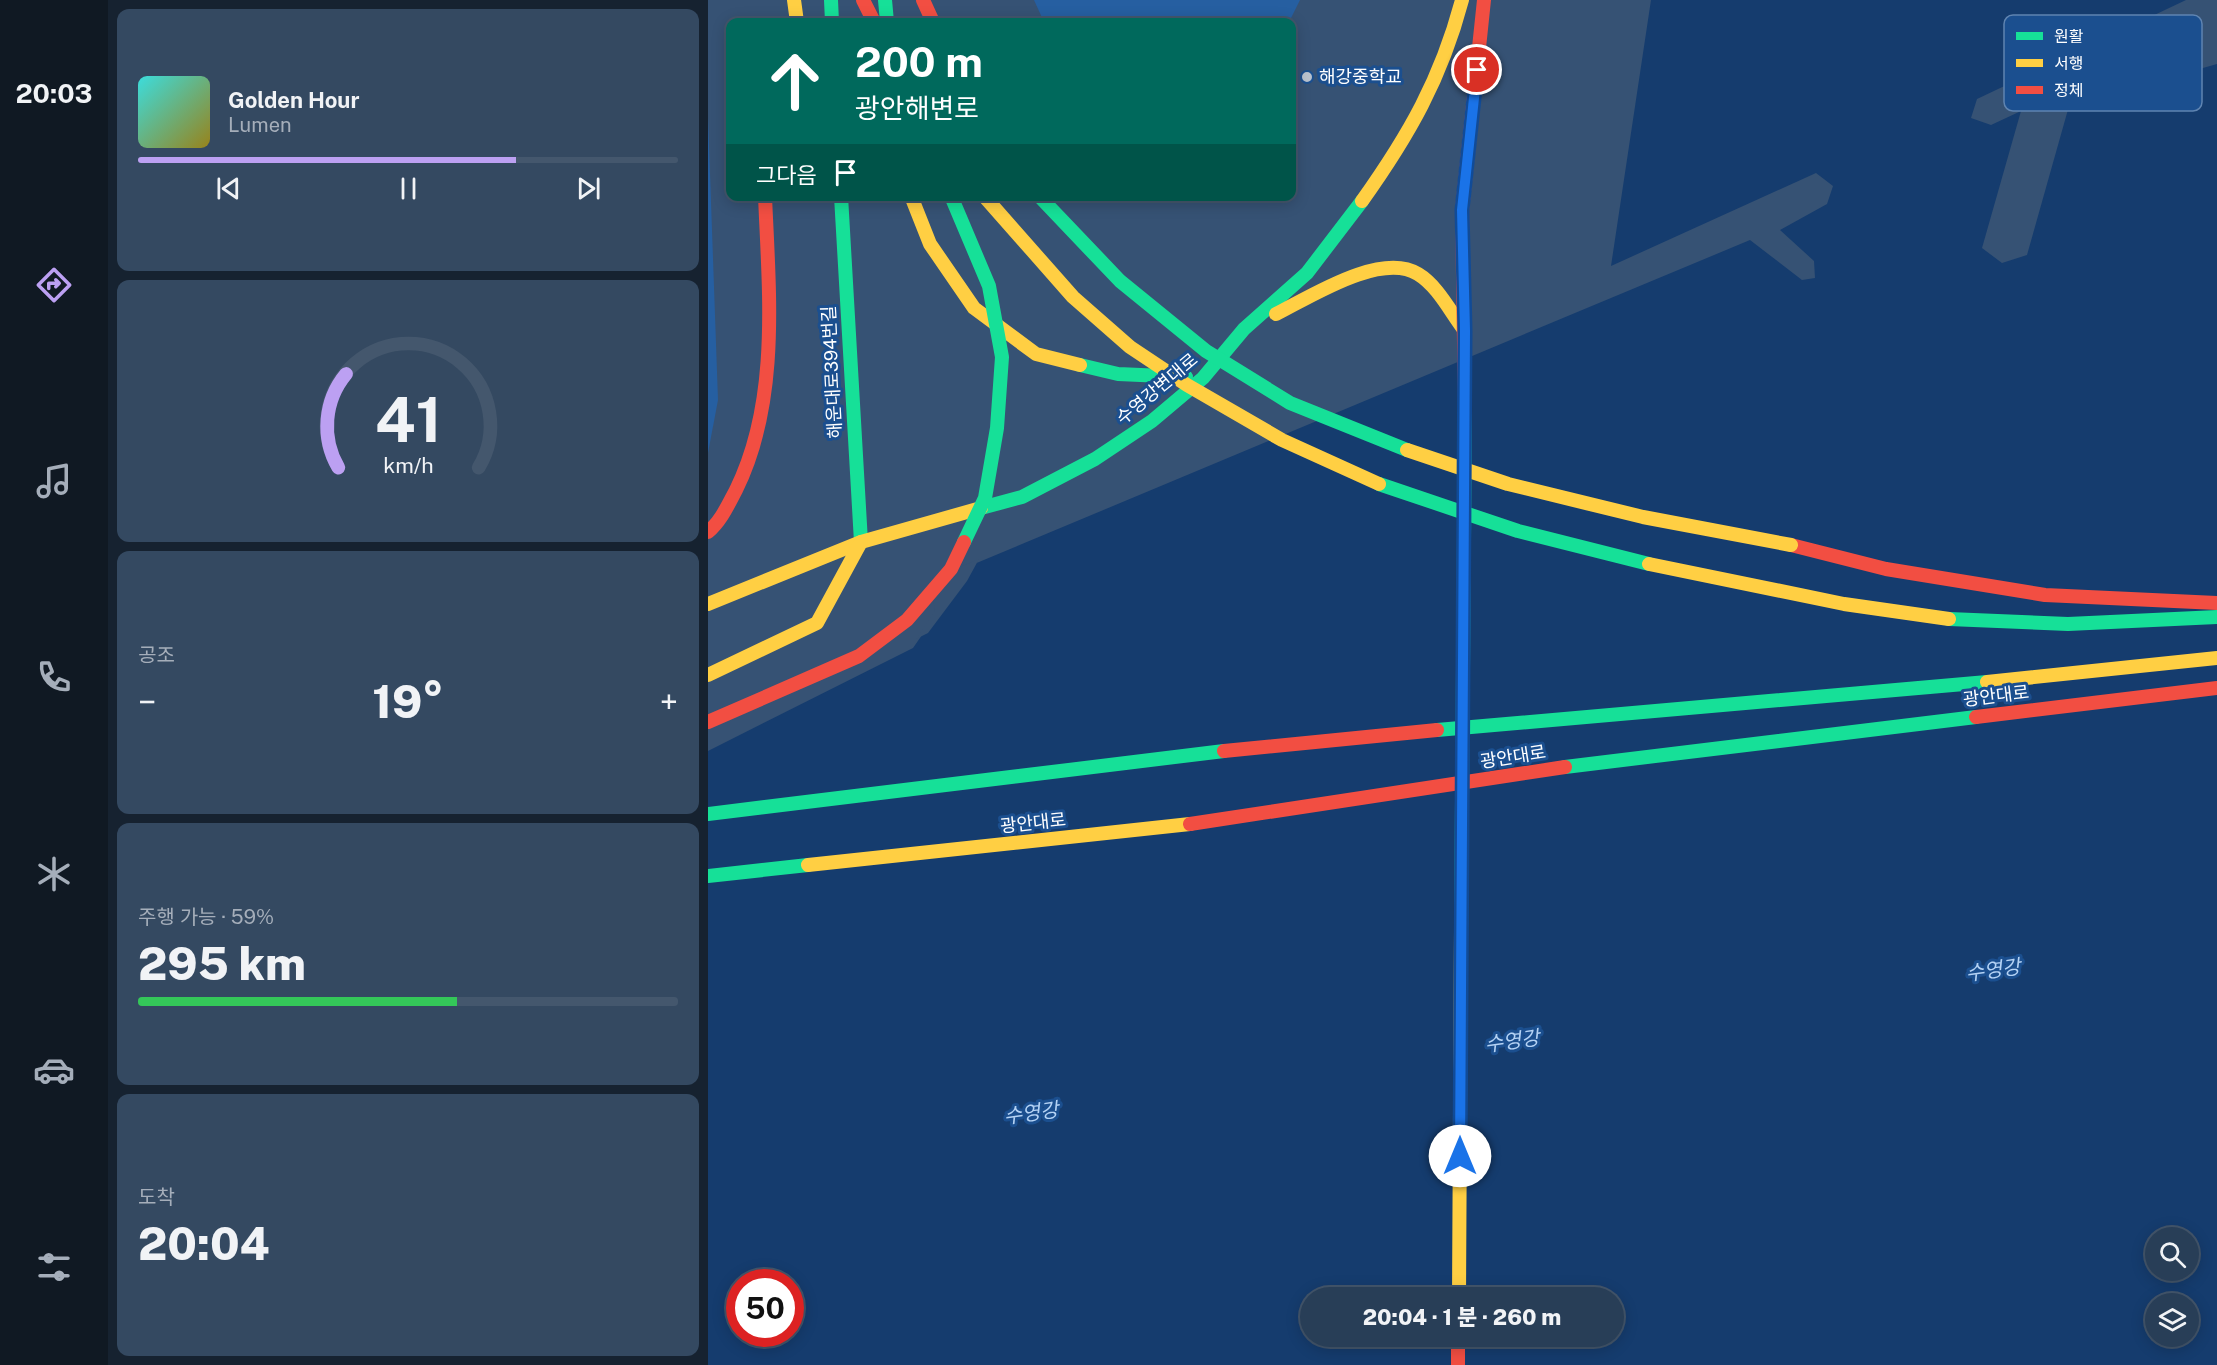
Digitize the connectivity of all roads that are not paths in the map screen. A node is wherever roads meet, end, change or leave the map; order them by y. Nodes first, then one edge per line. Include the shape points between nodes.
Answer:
1 (794, 0) edge
2 (831, 0) edge
3 (863, 0) edge
4 (885, 0) edge
5 (923, 0) edge
6 (1462, 0) edge
7 (1484, 0) edge
8 (796, 18) edge
9 (832, 18) edge
10 (872, 18) edge
11 (887, 18) edge
12 (931, 18) edge
13 (765, 201) edge
14 (841, 201) edge
15 (913, 201) edge
16 (953, 201) edge
17 (988, 201) edge
18 (1042, 201) edge
19 (1244, 329) junction
20 (1465, 331) junction
21 (1203, 378) junction
22 (708, 532) edge
23 (861, 542) junction
24 (2217, 603) edge
25 (708, 604) edge
26 (2217, 617) edge
27 (2217, 658) edge
28 (708, 675) edge
29 (2217, 688) edge
30 (708, 722) edge
31 (708, 814) edge
32 (708, 876) edge
33 (1459, 1287) edge
34 (1458, 1347) edge
35 (1458, 1365) edge

1 - 8 main road
2 - 9 main road
3 - 10 main road
4 - 11 main road
5 - 12 main road
6 - 19 main road, 수영강변대로 via 1424,105 1399,149 1306,273
7 - 20 main road via 1462,210
13 - 22 main road via 769,320 752,454 735,494
14 - 23 main road, 해운대로394번길
15 - 21 main road via 930,244 974,308 1036,354 1118,374
16 - 30 main road, bridge via 989,286 1002,357 997,428 986,498 951,569 907,620 860,656
17 - 26 main road, bridge via 1018,238 1104,326 1182,382 1270,434 1386,487 1599,554 1919,616 2028,623
18 - 24 main road, bridge via 1129,288 1206,351 1290,403 1398,447 1508,484 1886,569 2045,596
19 - 20 main road via 1373,269 1394,268 1416,273
19 - 21 main road, 수영강변대로
20 - 33 main road, bridge
21 - 23 main road, 수영강변대로 via 1152,421 1095,459 1022,497
23 - 25 main road, 수영강변대로
23 - 28 main road via 817,623
27 - 31 main road, 광안대로, bridge via 2101,672 1291,743
29 - 32 main road, 광안대로, bridge via 1585,764 1186,825
34 - 35 main road

